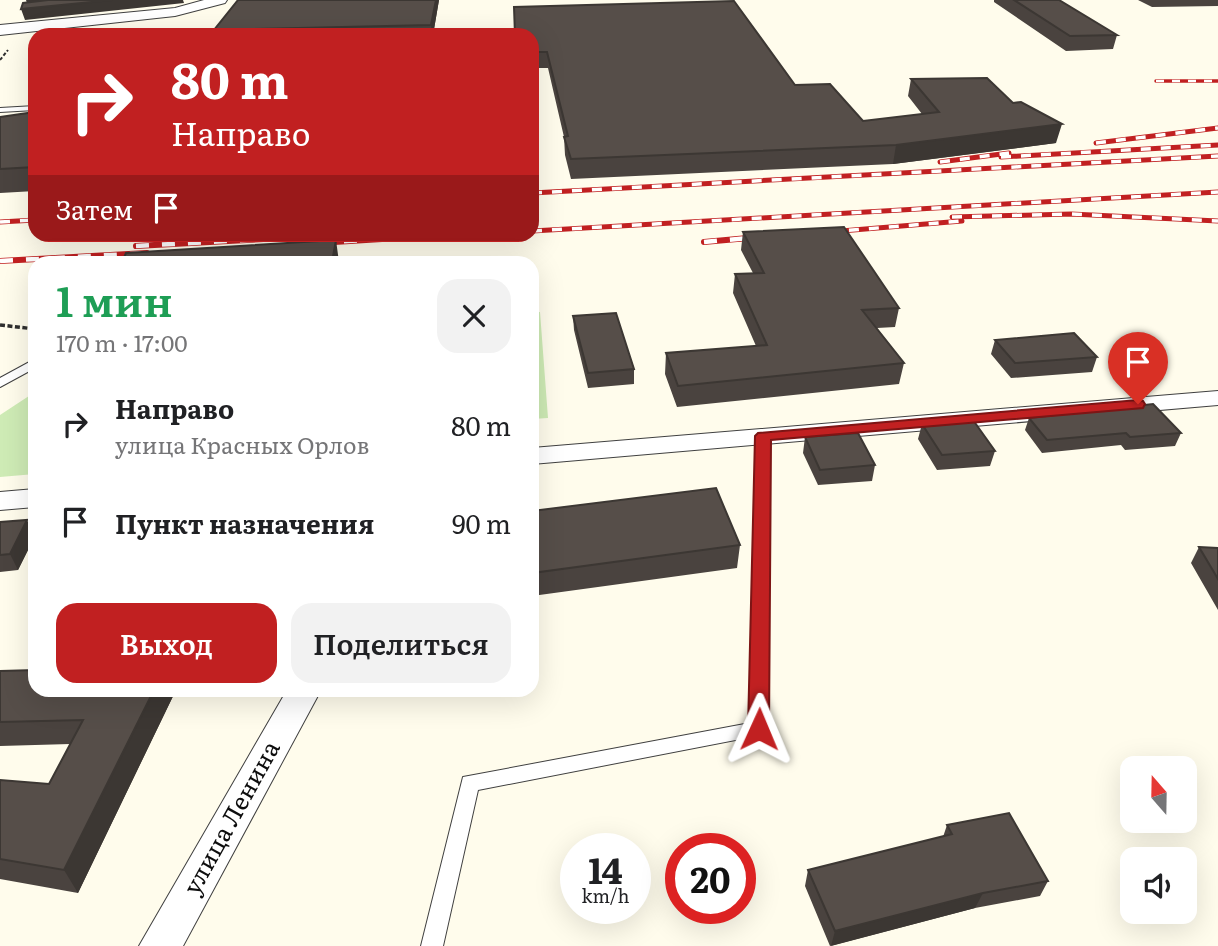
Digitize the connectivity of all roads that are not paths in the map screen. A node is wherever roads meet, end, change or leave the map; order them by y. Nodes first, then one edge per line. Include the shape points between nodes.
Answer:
1 (220, 0) edge
2 (0, 30) edge
3 (28, 108) edge
4 (0, 110) edge
5 (28, 367) edge
6 (0, 383) edge
7 (1218, 398) edge
8 (763, 436) junction
9 (539, 455) edge
10 (28, 499) edge
11 (0, 501) edge
12 (300, 697) edge
13 (160, 946) edge
14 (432, 946) edge

1 - 2 street via 175,12
3 - 4 lane
5 - 6 lane
7 - 8 street
8 - 9 street
8 - 14 lane via 759,729 470,783
10 - 11 street
12 - 13 street, улица Ленина

